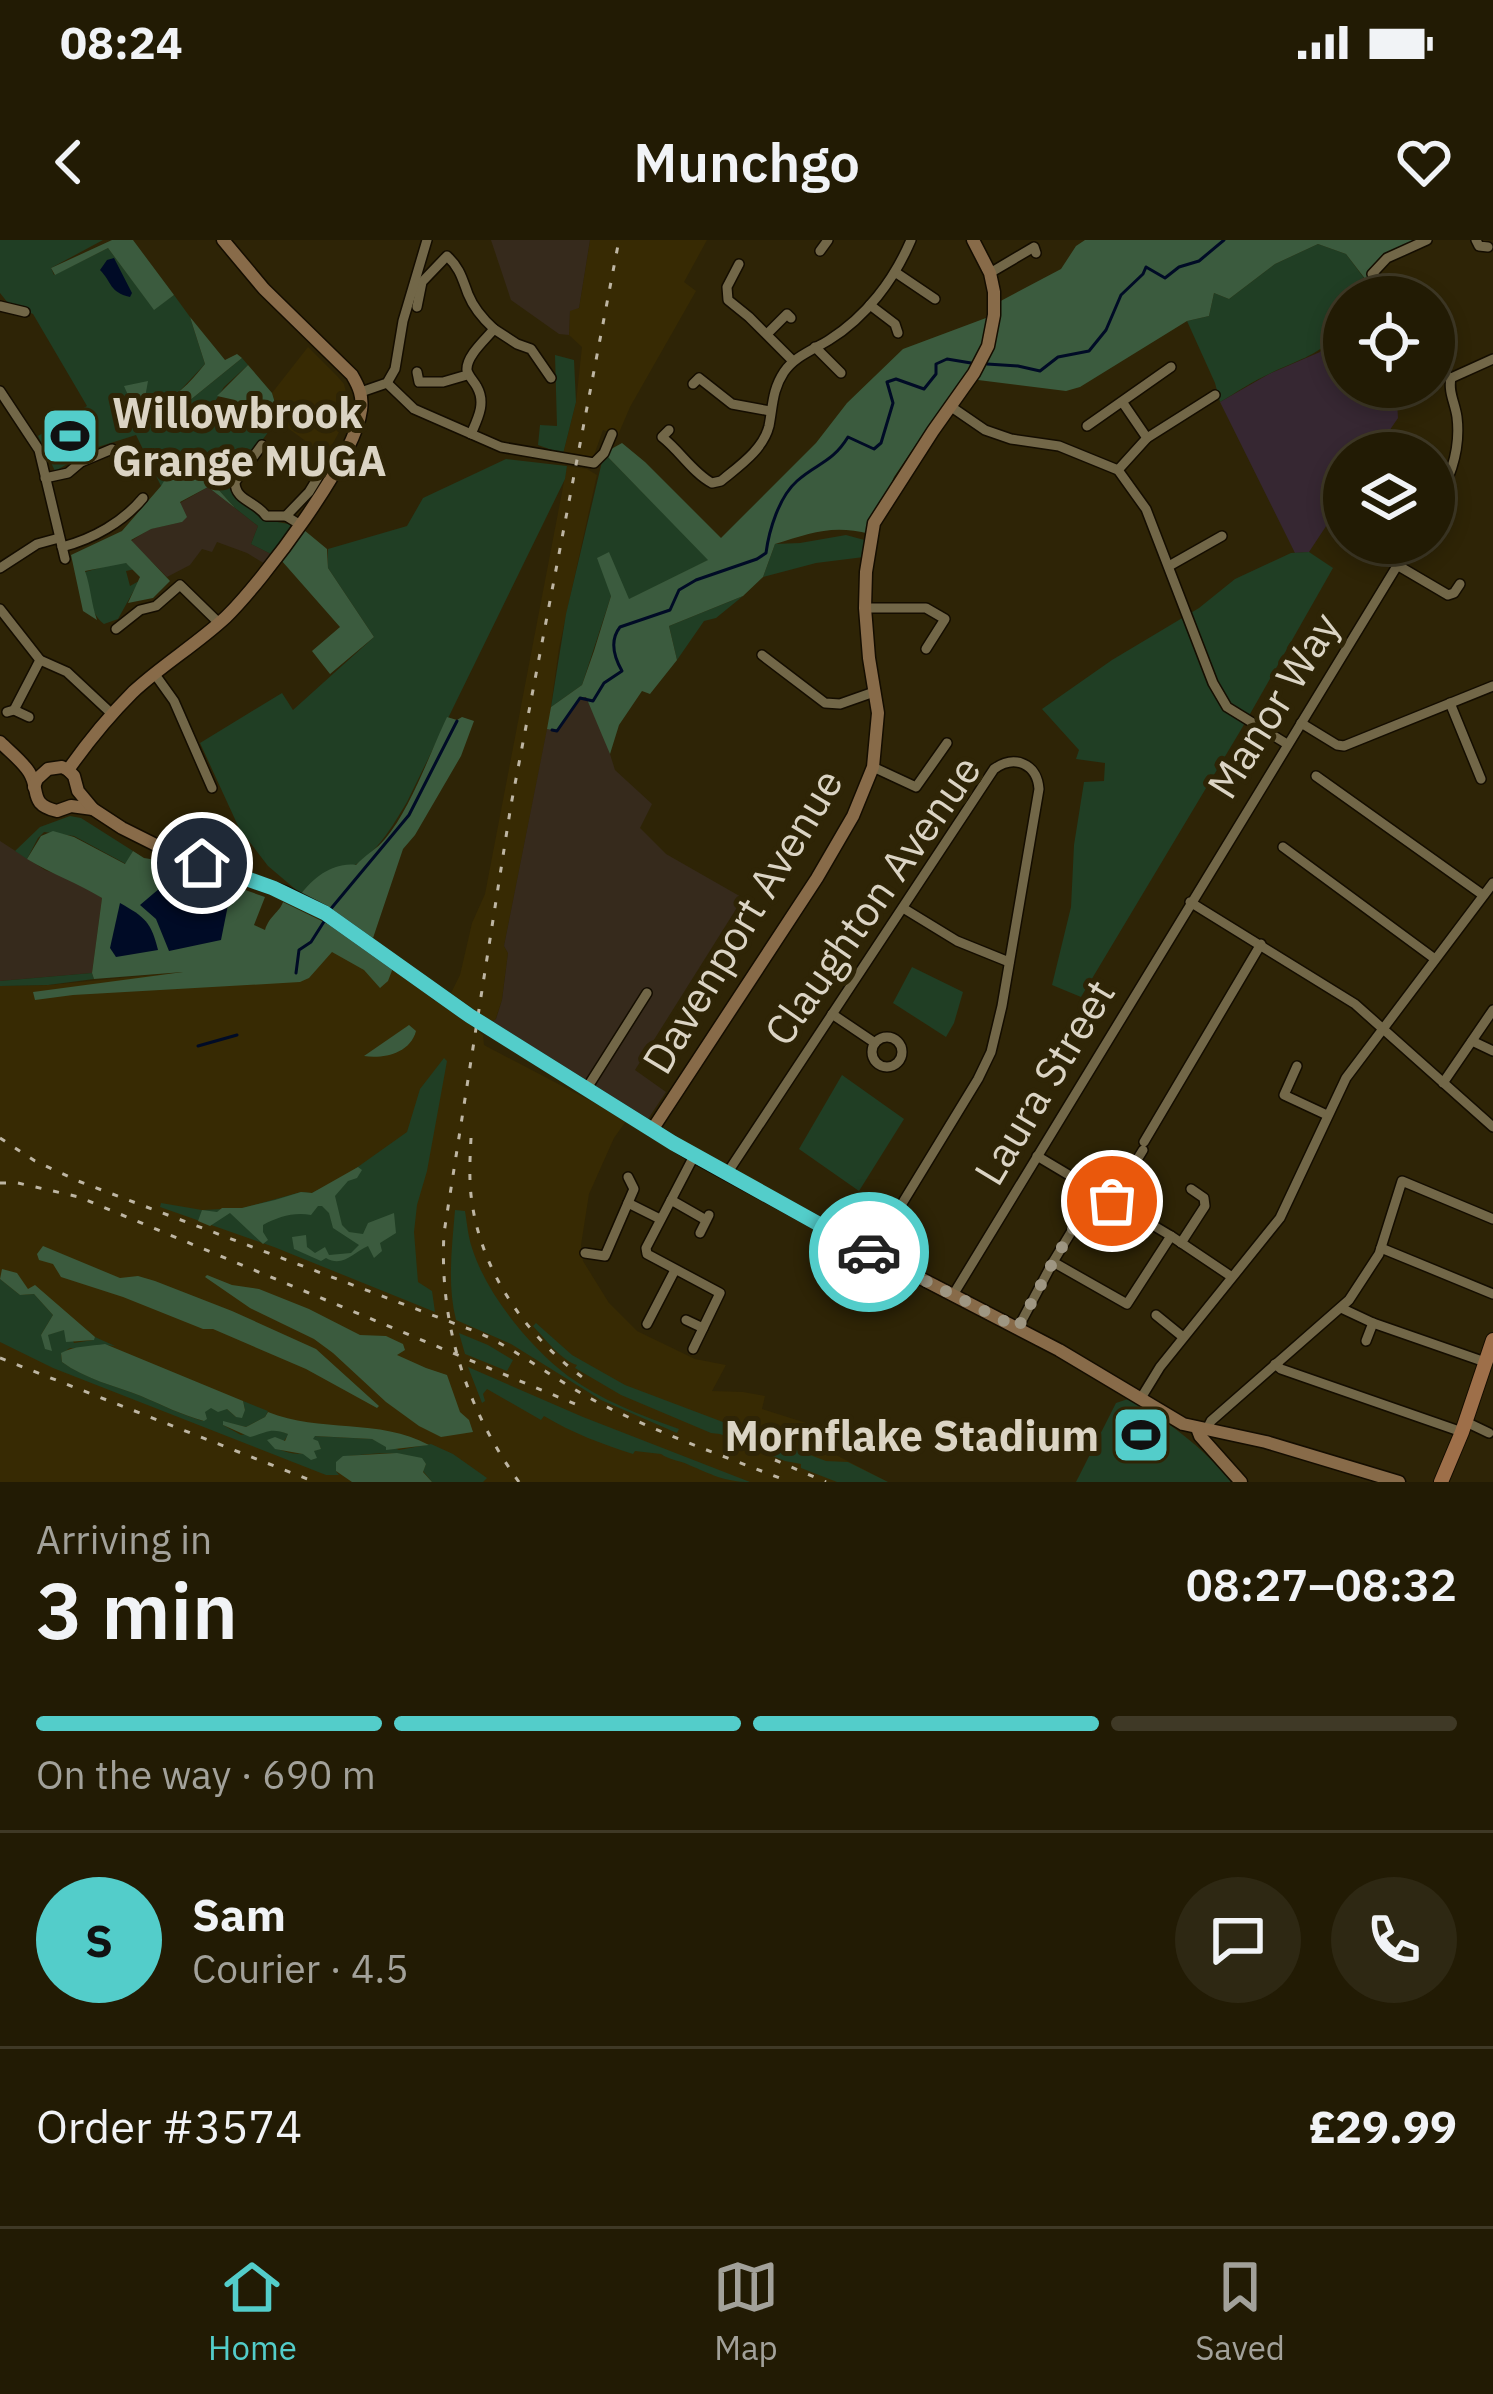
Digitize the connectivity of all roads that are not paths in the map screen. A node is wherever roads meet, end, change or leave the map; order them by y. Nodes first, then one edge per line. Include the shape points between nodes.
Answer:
1 (223, 240) edge
2 (428, 240) edge
3 (828, 240) edge
4 (911, 240) edge
5 (973, 240) edge
6 (1427, 240) edge
7 (1034, 247) edge
8 (820, 251) dead end
9 (739, 264) dead end
10 (895, 272) junction
11 (990, 273) junction
12 (1374, 276) edge
13 (934, 299) dead end
14 (1, 302) edge
15 (870, 305) junction
16 (417, 307) dead end
17 (25, 312) dead end
18 (786, 314) dead end
19 (898, 325) dead end
20 (494, 329) junction
21 (767, 334) junction
22 (815, 347) junction
23 (1493, 359) edge
24 (793, 361) junction
25 (1171, 367) dead end
26 (416, 372) dead end
27 (841, 373) dead end
28 (467, 375) junction
29 (1455, 376) edge
30 (551, 378) dead end
31 (699, 378) dead end
32 (387, 383) junction
33 (0, 391) edge
34 (361, 392) junction
35 (1215, 395) dead end
36 (1123, 403) junction
37 (950, 406) junction
38 (1454, 408) edge
39 (770, 411) junction
40 (1087, 426) dead end
41 (471, 434) junction
42 (612, 434) dead end
43 (662, 436) dead end
44 (1148, 438) junction
45 (116, 455) dead end
46 (1455, 455) edge
47 (271, 459) dead end
48 (323, 469) dead end
49 (1118, 470) junction
50 (45, 478) junction
51 (136, 500) dead end
52 (286, 516) junction
53 (299, 524) junction
54 (1222, 536) dead end
55 (60, 542) junction
56 (65, 559) dead end
57 (1397, 565) joint
58 (1169, 566) junction
59 (0, 568) edge
60 (1460, 584) dead end
61 (865, 608) junction
62 (1, 613) edge
63 (219, 623) junction
64 (124, 627) dead end
65 (926, 650) dead end
66 (762, 655) dead end
67 (40, 660) junction
68 (154, 673) junction
69 (1493, 686) edge
70 (874, 692) junction
71 (1450, 704) junction
72 (112, 714) junction
73 (29, 717) dead end
74 (1300, 723) junction
75 (0, 742) edge
76 (947, 743) dead end
77 (1287, 744) junction
78 (24, 766) junction
79 (874, 767) junction
80 (68, 770) junction
81 (42, 772) junction
82 (1316, 776) dead end
83 (1481, 779) dead end
84 (34, 787) junction
85 (212, 788) dead end
86 (78, 790) junction
87 (71, 806) junction
88 (93, 808) junction
89 (1283, 847) dead end
90 (1493, 884) edge
91 (1483, 895) junction
92 (1190, 902) junction
93 (903, 908) junction
94 (1261, 944) junction
95 (1435, 959) junction
96 (1010, 962) junction
97 (647, 993) dead end
98 (1493, 1010) edge
99 (832, 1014) junction
100 (1382, 1028) junction
101 (1472, 1041) junction
102 (875, 1043) dead end
103 (1493, 1051) edge
104 (1297, 1066) dead end
105 (1443, 1084) junction
106 (587, 1088) junction
107 (1328, 1115) junction
108 (1493, 1127) edge
109 (652, 1130) junction
110 (694, 1156) junction
111 (1037, 1156) junction
112 (726, 1175) junction
113 (628, 1177) dead end
114 (1191, 1189) dead end
115 (1096, 1191) junction
116 (671, 1200) junction
117 (1112, 1201) junction
118 (628, 1203) junction
119 (659, 1219) junction
120 (1493, 1219) edge
121 (700, 1233) dead end
122 (1176, 1239) junction
123 (1381, 1248) junction
124 (585, 1253) dead end
125 (872, 1253) junction
126 (1053, 1262) junction
127 (675, 1270) junction
128 (1232, 1277) junction
129 (1493, 1294) edge
130 (953, 1295) junction
131 (1341, 1308) junction
132 (1156, 1315) dead end
133 (686, 1320) dead end
134 (1373, 1323) junction
135 (647, 1324) dead end
136 (704, 1328) junction
137 (1018, 1328) junction
138 (1183, 1337) junction
139 (1493, 1340) edge
140 (1366, 1341) dead end
141 (693, 1349) dead end
142 (1275, 1364) junction
143 (1487, 1369) edge
144 (1141, 1398) junction
145 (1464, 1427) junction
146 (1202, 1429) junction
147 (1490, 1432) dead end
148 (1392, 1481) edge
149 (1241, 1482) edge
150 (1441, 1482) edge

1 - 34 street
2 - 32 street
3 - 8 street
4 - 10 street
5 - 11 street
6 - 12 street via 1387,258
7 - 11 street
9 - 21 street via 728,300
10 - 13 street
10 - 15 street
11 - 37 street, Davenport Avenue via 991,336
14 - 17 street
15 - 19 street
15 - 22 street
16 - 20 street via 422,283 447,256
18 - 21 street
20 - 28 street
20 - 30 street via 531,349
21 - 24 street
22 - 24 street
22 - 27 street
23 - 29 street
24 - 39 street
25 - 36 street
26 - 28 street via 429,383
28 - 41 street via 482,402
31 - 39 street via 732,404
32 - 34 street
32 - 41 street via 414,409
33 - 50 street via 39,450
34 - 53 street via 351,442
35 - 44 street
36 - 40 street
36 - 44 street
37 - 49 street via 985,430
37 - 61 street, Davenport Avenue via 874,523
38 - 46 street
39 - 43 street via 758,448 715,483
41 - 42 street via 594,463
44 - 49 street
45 - 50 street via 112,449
47 - 52 street via 260,447 235,482 237,493 266,516
48 - 52 street
49 - 58 street via 1147,509
50 - 55 street
51 - 55 street via 114,524 76,544
52 - 53 street
53 - 63 street
54 - 58 street
55 - 56 street
55 - 59 street via 37,544
57 - 60 street via 1448,595
57 - 74 street, Manor Way
58 - 77 street via 1227,707
61 - 65 street via 926,608 945,619
61 - 70 street, Davenport Avenue
62 - 67 street
63 - 64 street via 179,579
63 - 68 street
66 - 70 street via 825,703
67 - 72 street via 67,672
67 - 73 street via 11,711
68 - 72 street
68 - 85 street
69 - 71 street
70 - 79 street, Davenport Avenue
71 - 74 street via 1344,746
71 - 83 street
72 - 80 street
74 - 77 street, Manor Way
75 - 78 street
76 - 79 street via 916,788
77 - 92 street, Manor Way
78 - 81 street
78 - 84 street
79 - 109 street, Davenport Avenue via 817,878
80 - 81 street
80 - 86 street
81 - 84 street
82 - 91 street
84 - 87 street via 49,810
86 - 87 street
86 - 88 street
87 - 88 street
88 - 106 street via 168,851 327,914
89 - 95 street
90 - 91 street
91 - 95 street
92 - 94 street
92 - 111 street, Laura Street
93 - 96 street
93 - 96 street, Claughton Avenue via 994,770 1026,764 1039,789
93 - 99 street, Claughton Avenue
94 - 100 street
94 - 117 street
95 - 100 street
96 - 125 street, Claughton Avenue via 991,1052
97 - 106 street
98 - 101 street
99 - 102 street
99 - 112 street, Claughton Avenue
100 - 105 street
100 - 107 street
101 - 103 street
101 - 105 street
104 - 107 street via 1284,1095
105 - 108 street
106 - 109 street
107 - 128 street via 1280,1218
109 - 110 street
110 - 112 street
110 - 116 street
111 - 115 street
111 - 130 street, Laura Street
112 - 125 street
113 - 118 street
114 - 122 street via 1205,1206
115 - 117 street
115 - 126 street
116 - 119 street
116 - 121 street via 708,1217
117 - 122 street
118 - 119 street
118 - 124 street via 605,1256
119 - 127 street via 647,1253
120 - 123 street via 1402,1181
122 - 126 street via 1126,1304
122 - 128 street
123 - 129 street
123 - 131 street
125 - 130 street
126 - 137 street
127 - 135 street
127 - 136 street via 720,1293
128 - 138 street
130 - 137 street
131 - 134 street
131 - 142 street
132 - 138 street
133 - 136 street
134 - 140 street
134 - 143 street
136 - 141 street
137 - 144 street
138 - 144 street
139 - 143 main road
142 - 145 street
142 - 146 street
143 - 145 main road
144 - 146 street
145 - 147 street
145 - 150 main road
146 - 148 street
146 - 149 street

